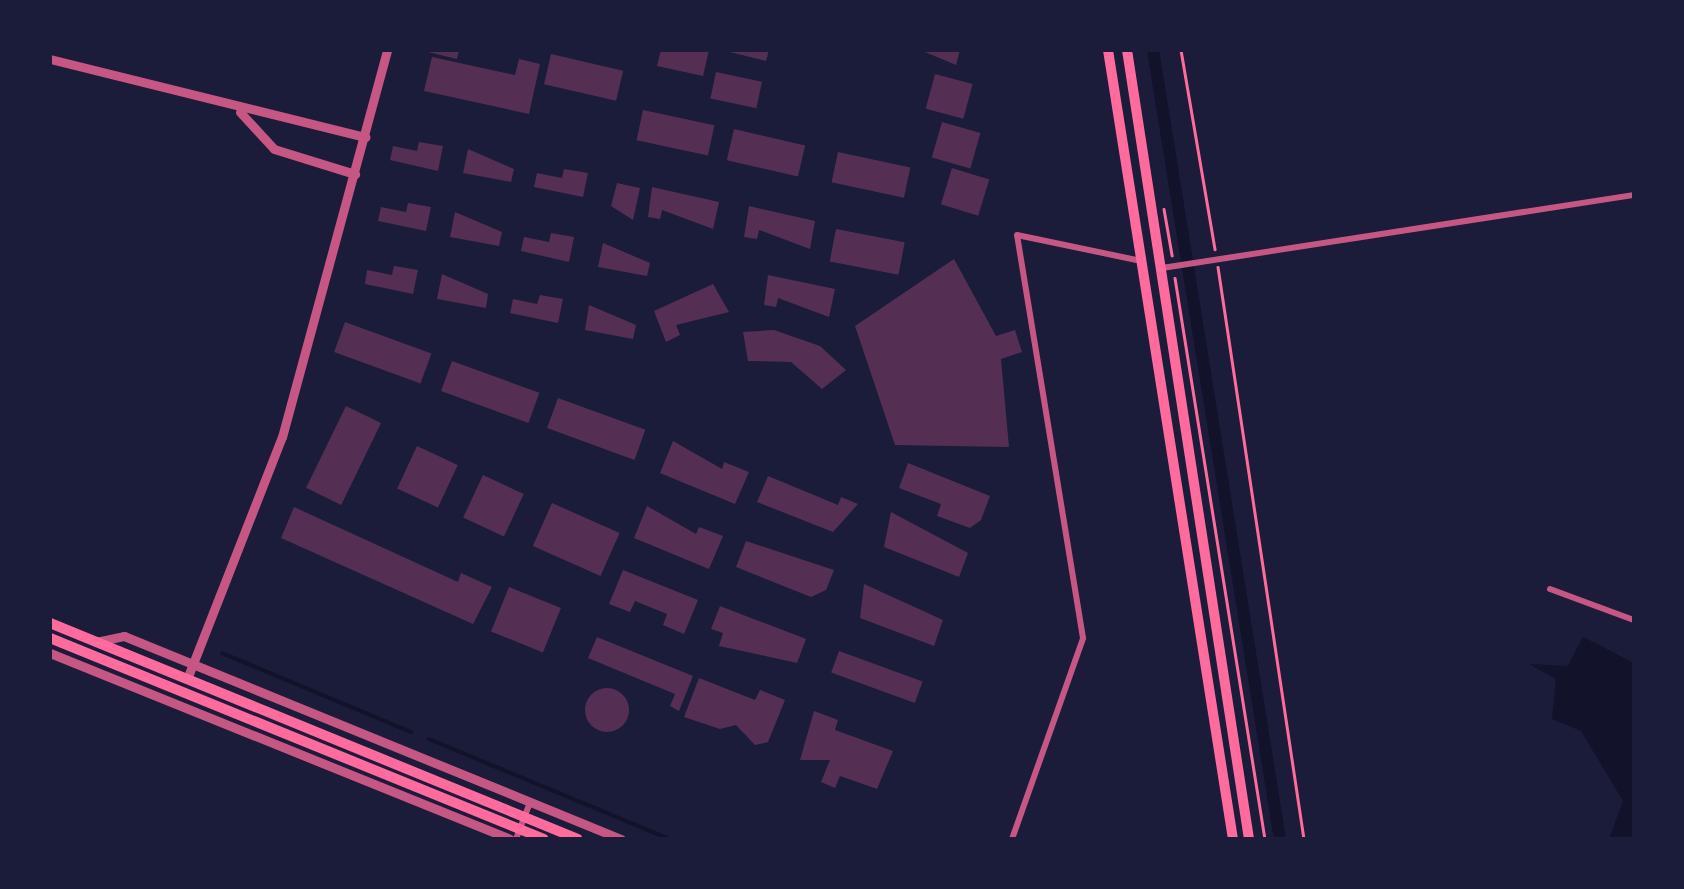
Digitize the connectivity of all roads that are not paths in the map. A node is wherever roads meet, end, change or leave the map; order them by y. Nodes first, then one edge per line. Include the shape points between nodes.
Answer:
1 (387, 50) edge
2 (1108, 50) edge
3 (1127, 50) edge
4 (50, 59) edge
5 (238, 110) junction
6 (365, 137) junction
7 (355, 174) junction
8 (1634, 195) edge
9 (1142, 261) junction
10 (1173, 266) junction
11 (1550, 589) dead end
12 (1634, 620) edge
13 (50, 623) edge
14 (50, 638) edge
15 (96, 642) junction
16 (50, 653) edge
17 (193, 665) junction
18 (186, 679) junction
19 (530, 802) junction
20 (518, 831) edge
21 (544, 839) edge
22 (578, 839) edge
23 (621, 839) edge
24 (1012, 839) edge
25 (1234, 839) edge
26 (1249, 839) edge

1 - 6 street
2 - 9 main road
3 - 10 main road
4 - 5 street
5 - 6 street
5 - 7 street via 274,149
6 - 7 street
7 - 17 street via 282,437
8 - 10 street
9 - 24 street via 1016,235 1082,638
9 - 25 main road
10 - 26 main road
11 - 12 street
13 - 15 main road
14 - 20 main road
15 - 17 street via 124,636
15 - 18 main road
16 - 20 street
17 - 18 street
17 - 19 street
18 - 20 main road
19 - 20 street
19 - 23 street
20 - 21 main road
20 - 22 main road

